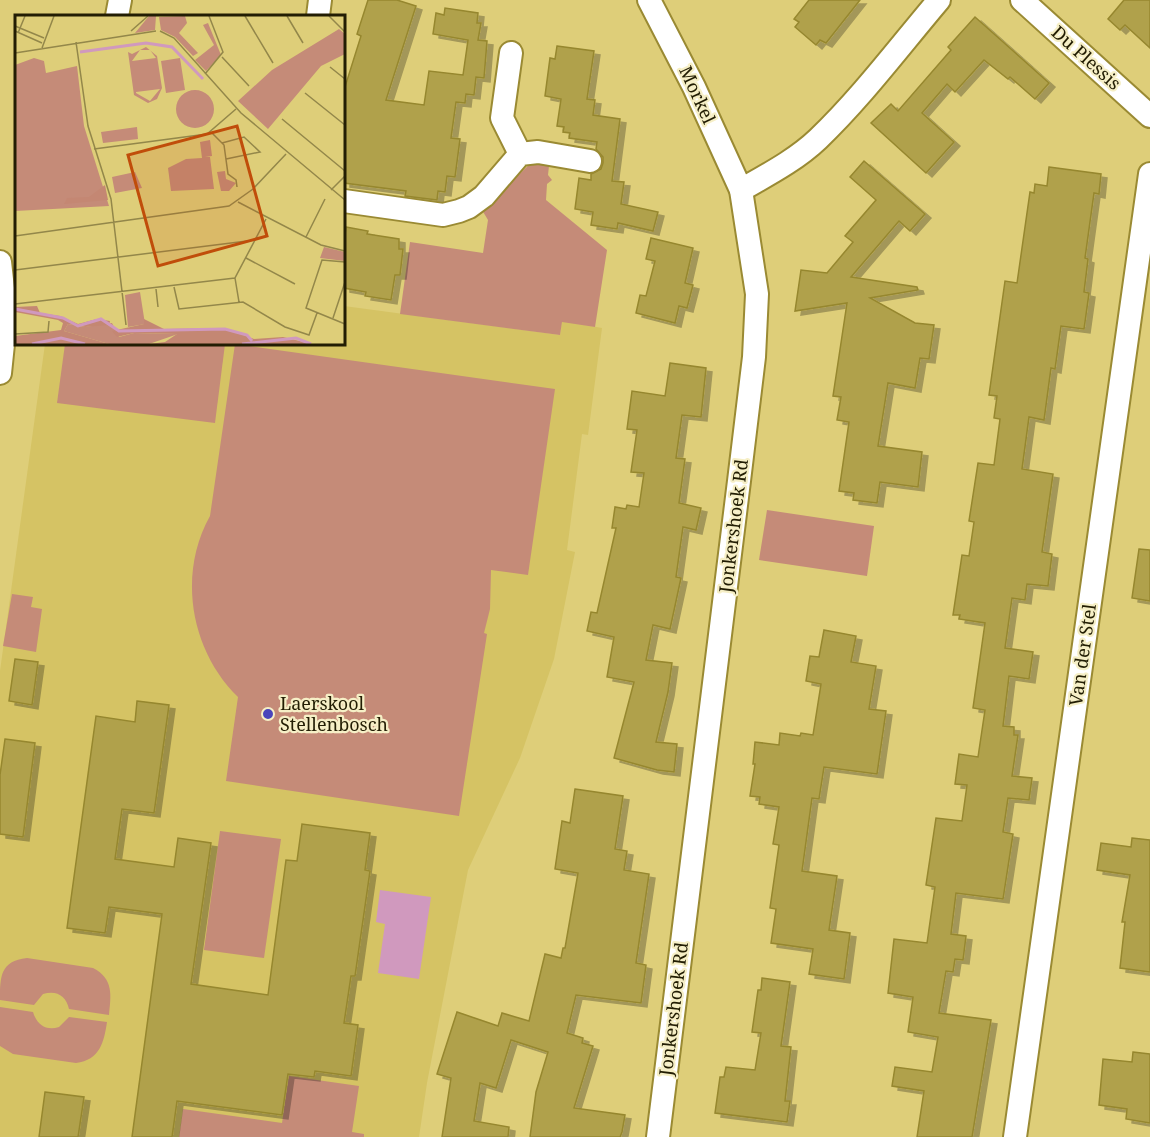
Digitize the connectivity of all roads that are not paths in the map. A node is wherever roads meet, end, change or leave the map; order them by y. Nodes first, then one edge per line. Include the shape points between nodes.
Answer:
1 (120, 0) edge
2 (320, 0) edge
3 (650, 0) edge
4 (939, 0) edge
5 (1022, 0) edge
6 (117, 15) edge
7 (318, 15) edge
8 (511, 53) dead end
9 (1150, 116) edge
10 (520, 154) junction
11 (590, 160) dead end
12 (1150, 174) edge
13 (741, 190) junction
14 (345, 201) edge
15 (15, 260) edge
16 (0, 263) edge
17 (0, 373) edge
18 (658, 1137) edge
19 (1015, 1137) edge

1 - 6 street
2 - 7 street
3 - 13 street, Morkel
4 - 13 street via 817,140
5 - 9 street, Du Plessis
8 - 10 street via 502,118
10 - 11 street via 538,152
10 - 14 street via 484,196 459,212 443,215
12 - 19 street, Van der Stel
13 - 18 street, Jonkershoek Rd via 757,294 754,357
15 - 16 street
16 - 17 street via 6,315

